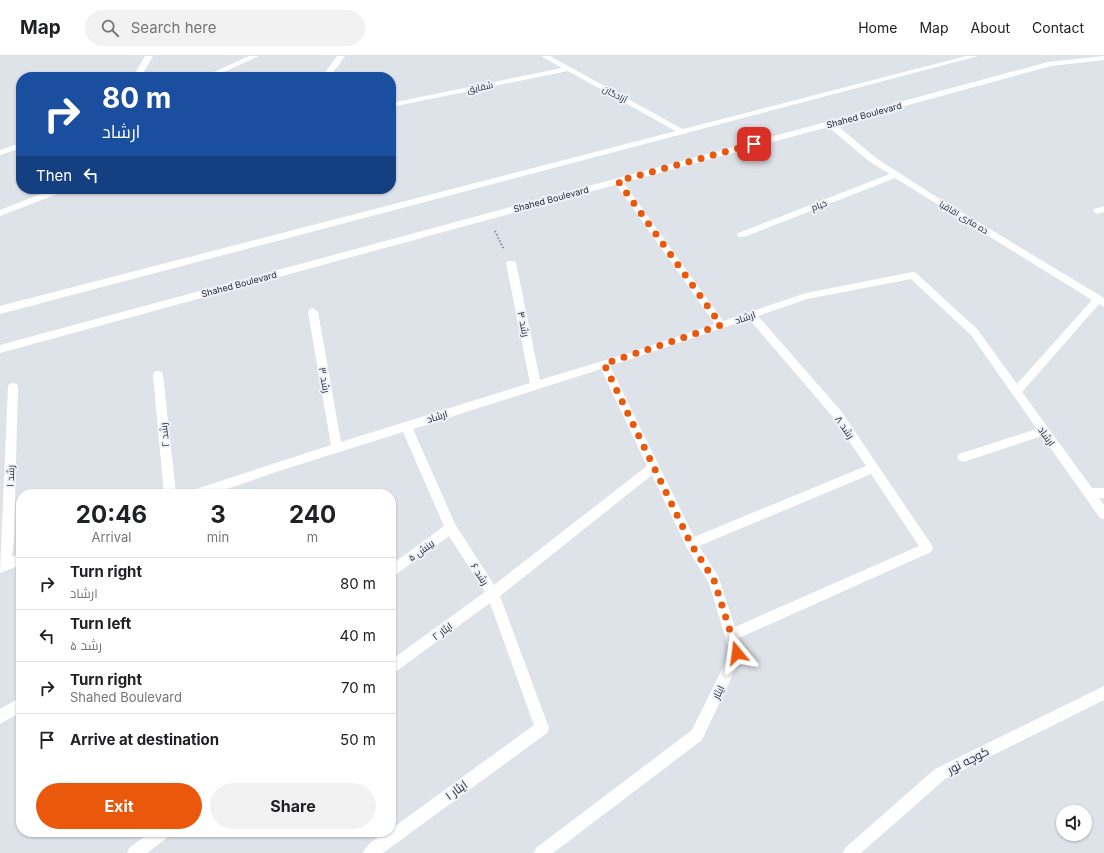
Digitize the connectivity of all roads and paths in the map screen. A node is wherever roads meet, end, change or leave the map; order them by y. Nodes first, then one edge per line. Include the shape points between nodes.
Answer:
1 (149, 56) edge
2 (255, 56) edge
3 (341, 56) edge
4 (545, 56) edge
5 (974, 56) edge
6 (1101, 56) edge
7 (1104, 58) edge
8 (569, 69) junction
9 (140, 72) edge
10 (218, 72) edge
11 (330, 72) edge
12 (396, 104) edge
13 (830, 124) junction
14 (684, 132) junction
15 (16, 147) edge
16 (0, 153) edge
17 (896, 175) junction
18 (618, 181) junction
19 (49, 194) edge
20 (0, 213) edge
21 (488, 216) junction
22 (741, 235) dead end
23 (511, 263) joint
24 (1101, 301) edge
25 (0, 310) edge
26 (314, 312) dead end
27 (751, 315) junction
28 (721, 325) junction
29 (0, 349) edge
30 (604, 364) junction
31 (158, 375) dead end
32 (536, 386) junction
33 (13, 387) dead end
34 (1016, 392) junction
35 (406, 426) junction
36 (1044, 431) junction
37 (336, 448) junction
38 (963, 457) dead end
39 (654, 467) junction
40 (873, 468) junction
41 (169, 489) edge
42 (212, 489) edge
43 (1088, 493) junction
44 (1104, 493) edge
45 (1104, 514) edge
46 (452, 528) junction
47 (691, 544) junction
48 (16, 561) edge
49 (2, 566) edge
50 (396, 568) edge
51 (493, 594) junction
52 (732, 635) junction
53 (396, 664) edge
54 (1104, 693) edge
55 (16, 707) edge
56 (0, 717) edge
57 (542, 728) joint
58 (396, 834) edge
59 (156, 837) edge
60 (392, 837) edge
61 (134, 853) edge
62 (370, 853) edge
63 (541, 853) edge
64 (850, 853) edge

1 - 9 street
2 - 10 street
3 - 11 street
4 - 8 street, آزادگان
5 - 14 street
6 - 7 street
7 - 13 street, Shahed Boulevard via 1051,64
8 - 12 street, شقایق
8 - 14 street, آزادگان
13 - 17 street, ده متری اقاقیا via 873,160
13 - 18 street, Shahed Boulevard
14 - 25 street
15 - 16 street
17 - 22 street, خیام
17 - 24 street, ده متری اقاقیا
18 - 21 street, Shahed Boulevard
18 - 28 street
19 - 20 street
21 - 23 path
21 - 29 street, Shahed Boulevard
23 - 32 street, رشد ۴
24 - 34 street
26 - 37 street, رشد ۳
27 - 28 street, ارشاد
27 - 34 street, ارشاد via 806,296 913,275 974,332
27 - 40 street, رشد ۸ via 837,414
28 - 30 street, ارشاد
30 - 32 street, ارشاد
30 - 39 street, ایثار
31 - 41 street, رشد ۲
32 - 35 street, ارشاد
33 - 49 street, رشد ۱ via 8,538
34 - 36 street, ارشاد
35 - 37 street, ارشاد
35 - 46 street, رشد ۶
36 - 38 street
36 - 43 street, ارشاد
37 - 42 street, ارشاد
39 - 47 street, ایثار
39 - 51 street, ایثار ۲
40 - 47 street
40 - 52 street, رشد ۸ via 927,548
43 - 44 street
43 - 45 street, ارشاد
46 - 50 street, بینش ۵
46 - 51 street, رشد ۶
47 - 52 street, ایثار via 714,580
48 - 49 street
51 - 53 street, ایثار ۲
51 - 57 street, رشد ۶
52 - 63 street, ایثار via 737,653 696,735
54 - 64 street, کوچه نور via 940,774
55 - 56 street
57 - 58 street, ایثار ۱
59 - 61 street
60 - 62 street, ایثار ۱

